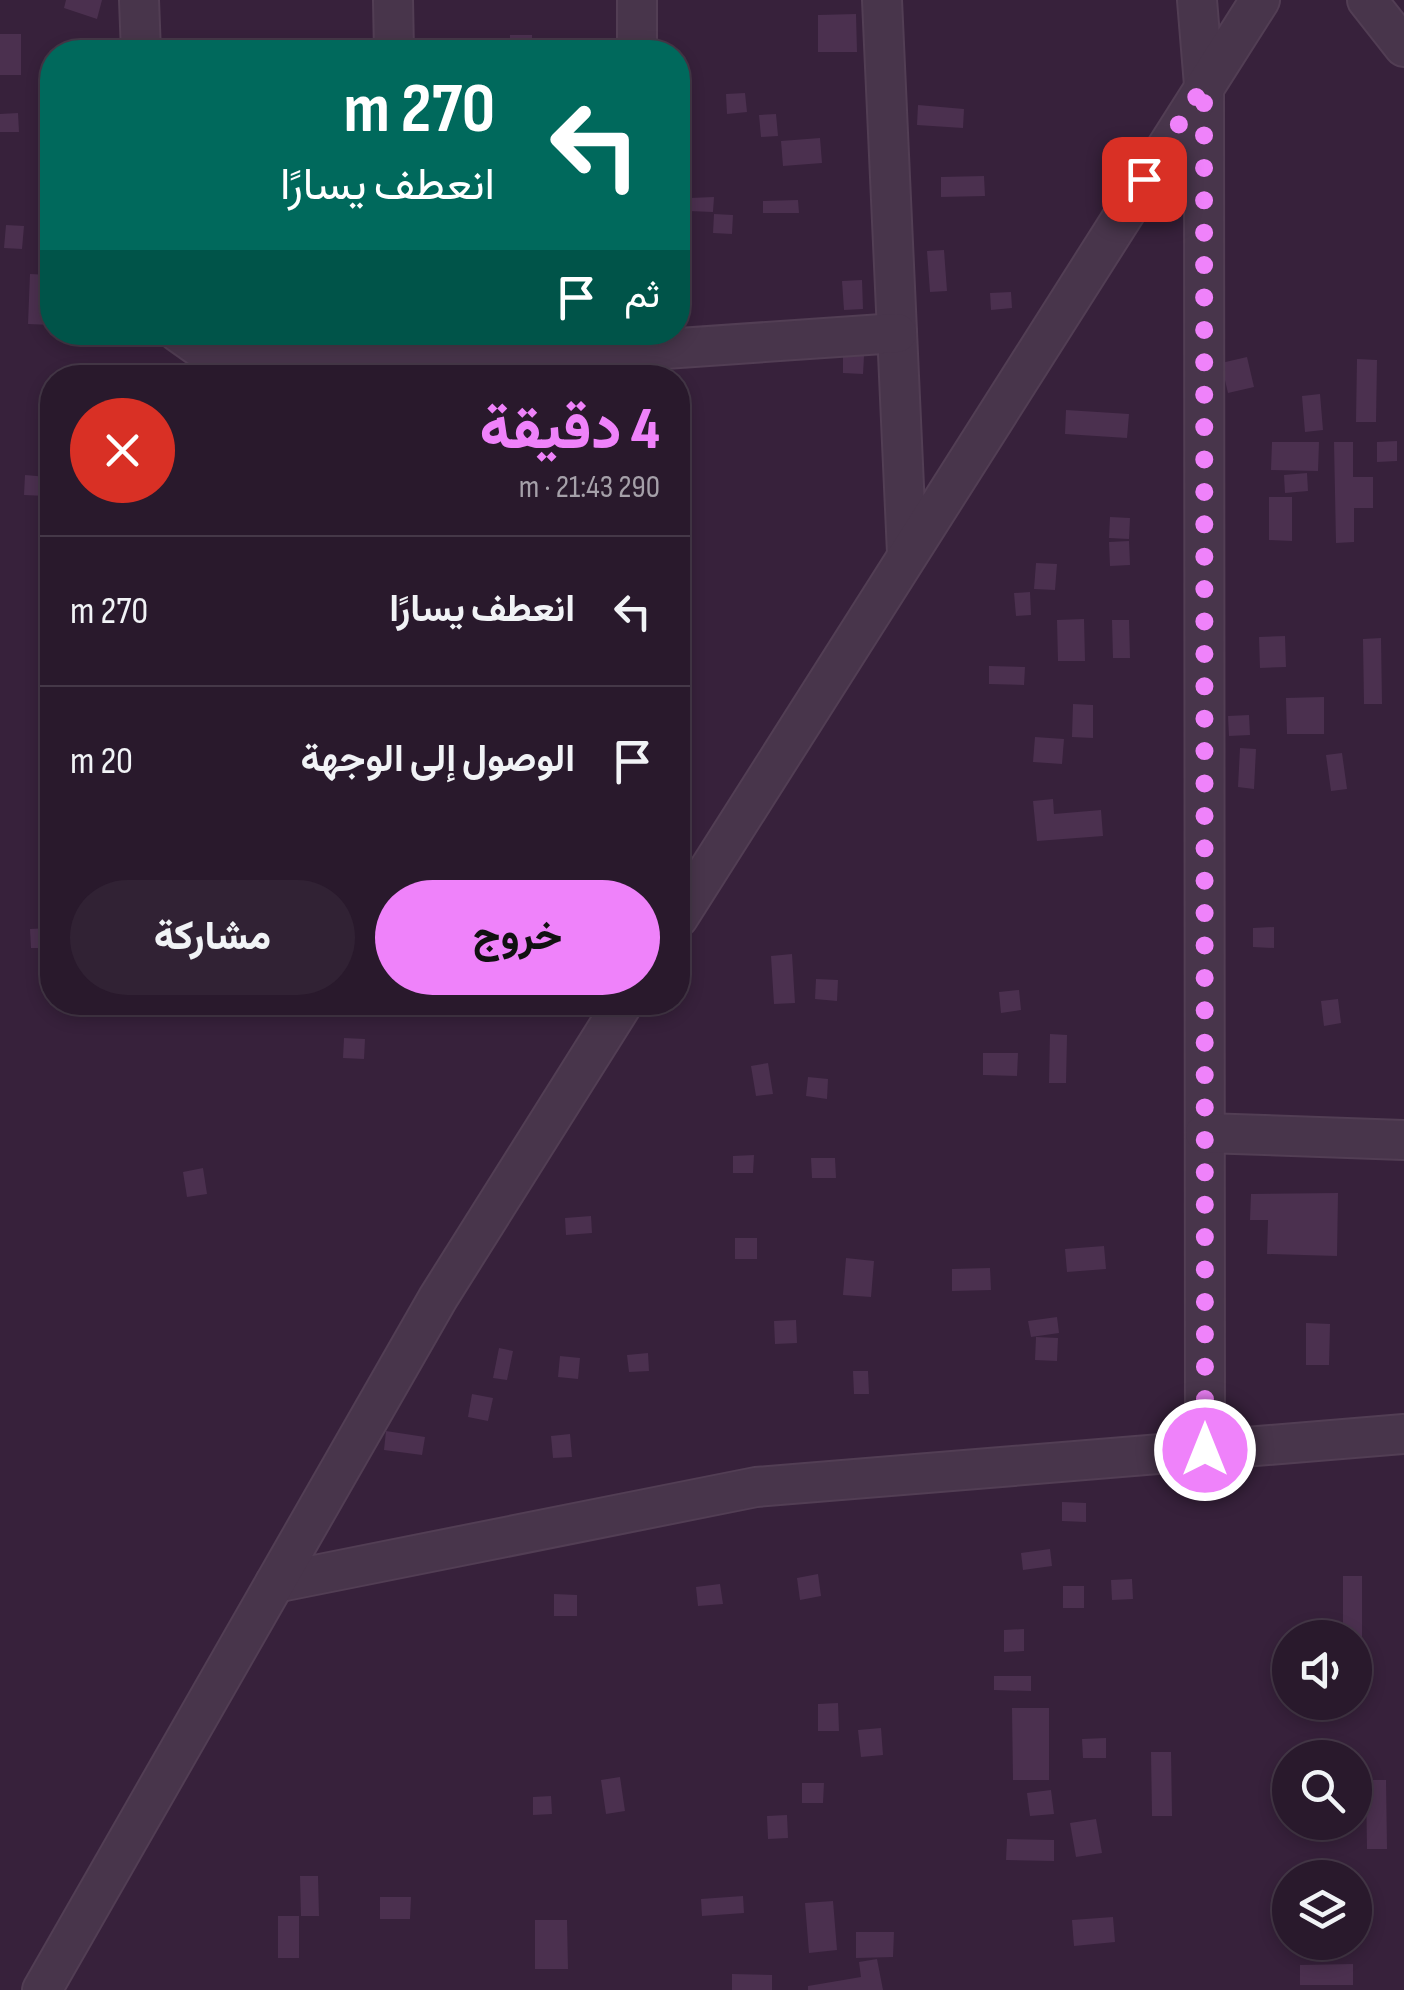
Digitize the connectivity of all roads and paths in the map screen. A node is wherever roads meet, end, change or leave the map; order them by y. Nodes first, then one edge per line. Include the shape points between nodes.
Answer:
1 (139, 0) edge
2 (393, 0) edge
3 (637, 0) edge
4 (882, 0) edge
5 (1198, 0) edge
6 (1260, 0) edge
7 (1366, 0) edge
8 (141, 40) edge
9 (394, 40) edge
10 (637, 40) edge
11 (1404, 46) edge
12 (1204, 85) junction
13 (897, 333) junction
14 (196, 345) edge
15 (291, 345) edge
16 (486, 345) edge
17 (636, 354) edge
18 (907, 553) junction
19 (690, 899) edge
20 (616, 1015) edge
21 (1205, 1133) junction
22 (1404, 1140) edge
23 (1404, 1434) edge
24 (1205, 1450) junction
25 (275, 1583) junction
26 (42, 1990) edge

1 - 8 street
2 - 9 street
3 - 10 street
4 - 13 street
5 - 12 street
6 - 12 street
7 - 11 street
12 - 18 street
12 - 21 street
13 - 17 street
13 - 18 street
14 - 15 street
16 - 17 street
18 - 19 street
20 - 25 street via 438,1298
21 - 22 street
21 - 24 street
23 - 24 street
24 - 25 street via 756,1488
25 - 26 street

